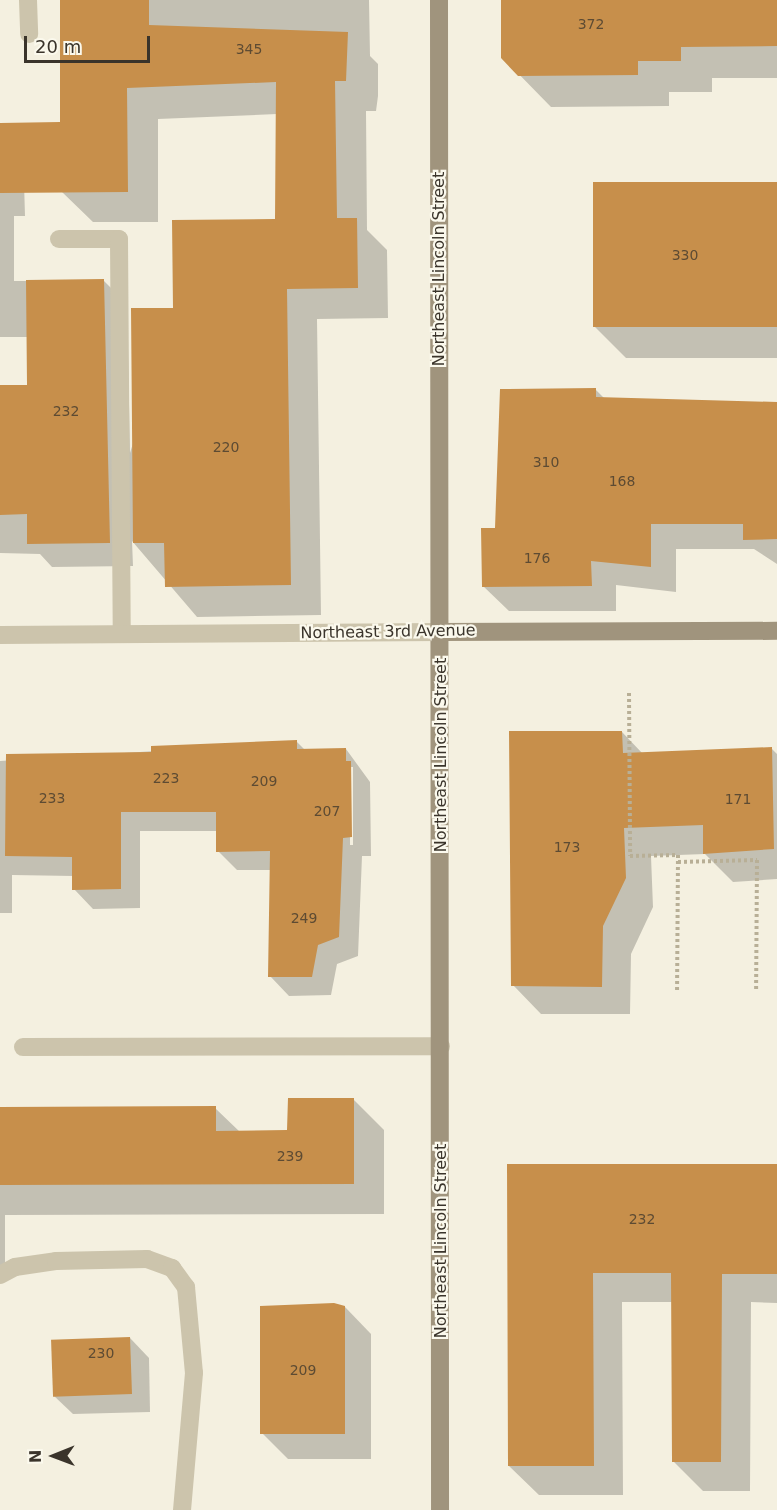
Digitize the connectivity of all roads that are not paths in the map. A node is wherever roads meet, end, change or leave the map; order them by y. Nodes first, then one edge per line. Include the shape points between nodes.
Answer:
1 (28, 0) edge
2 (439, 0) edge
3 (29, 34) dead end
4 (58, 239) dead end
5 (777, 631) edge
6 (440, 632) junction
7 (122, 634) junction
8 (0, 635) edge
9 (441, 1046) junction
10 (23, 1047) dead end
11 (0, 1275) edge
12 (182, 1510) edge
13 (440, 1510) edge

1 - 3 street
2 - 6 street, Northeast Lincoln Street
4 - 7 street via 119,239
5 - 6 street, Northeast 3rd Avenue
6 - 7 street, Northeast 3rd Avenue
6 - 9 street, Northeast Lincoln Street
7 - 8 street, Northeast 3rd Avenue
9 - 10 street
9 - 13 street, Northeast Lincoln Street
11 - 12 street via 15,1267 56,1261 147,1260 172,1268 186,1287 194,1373

